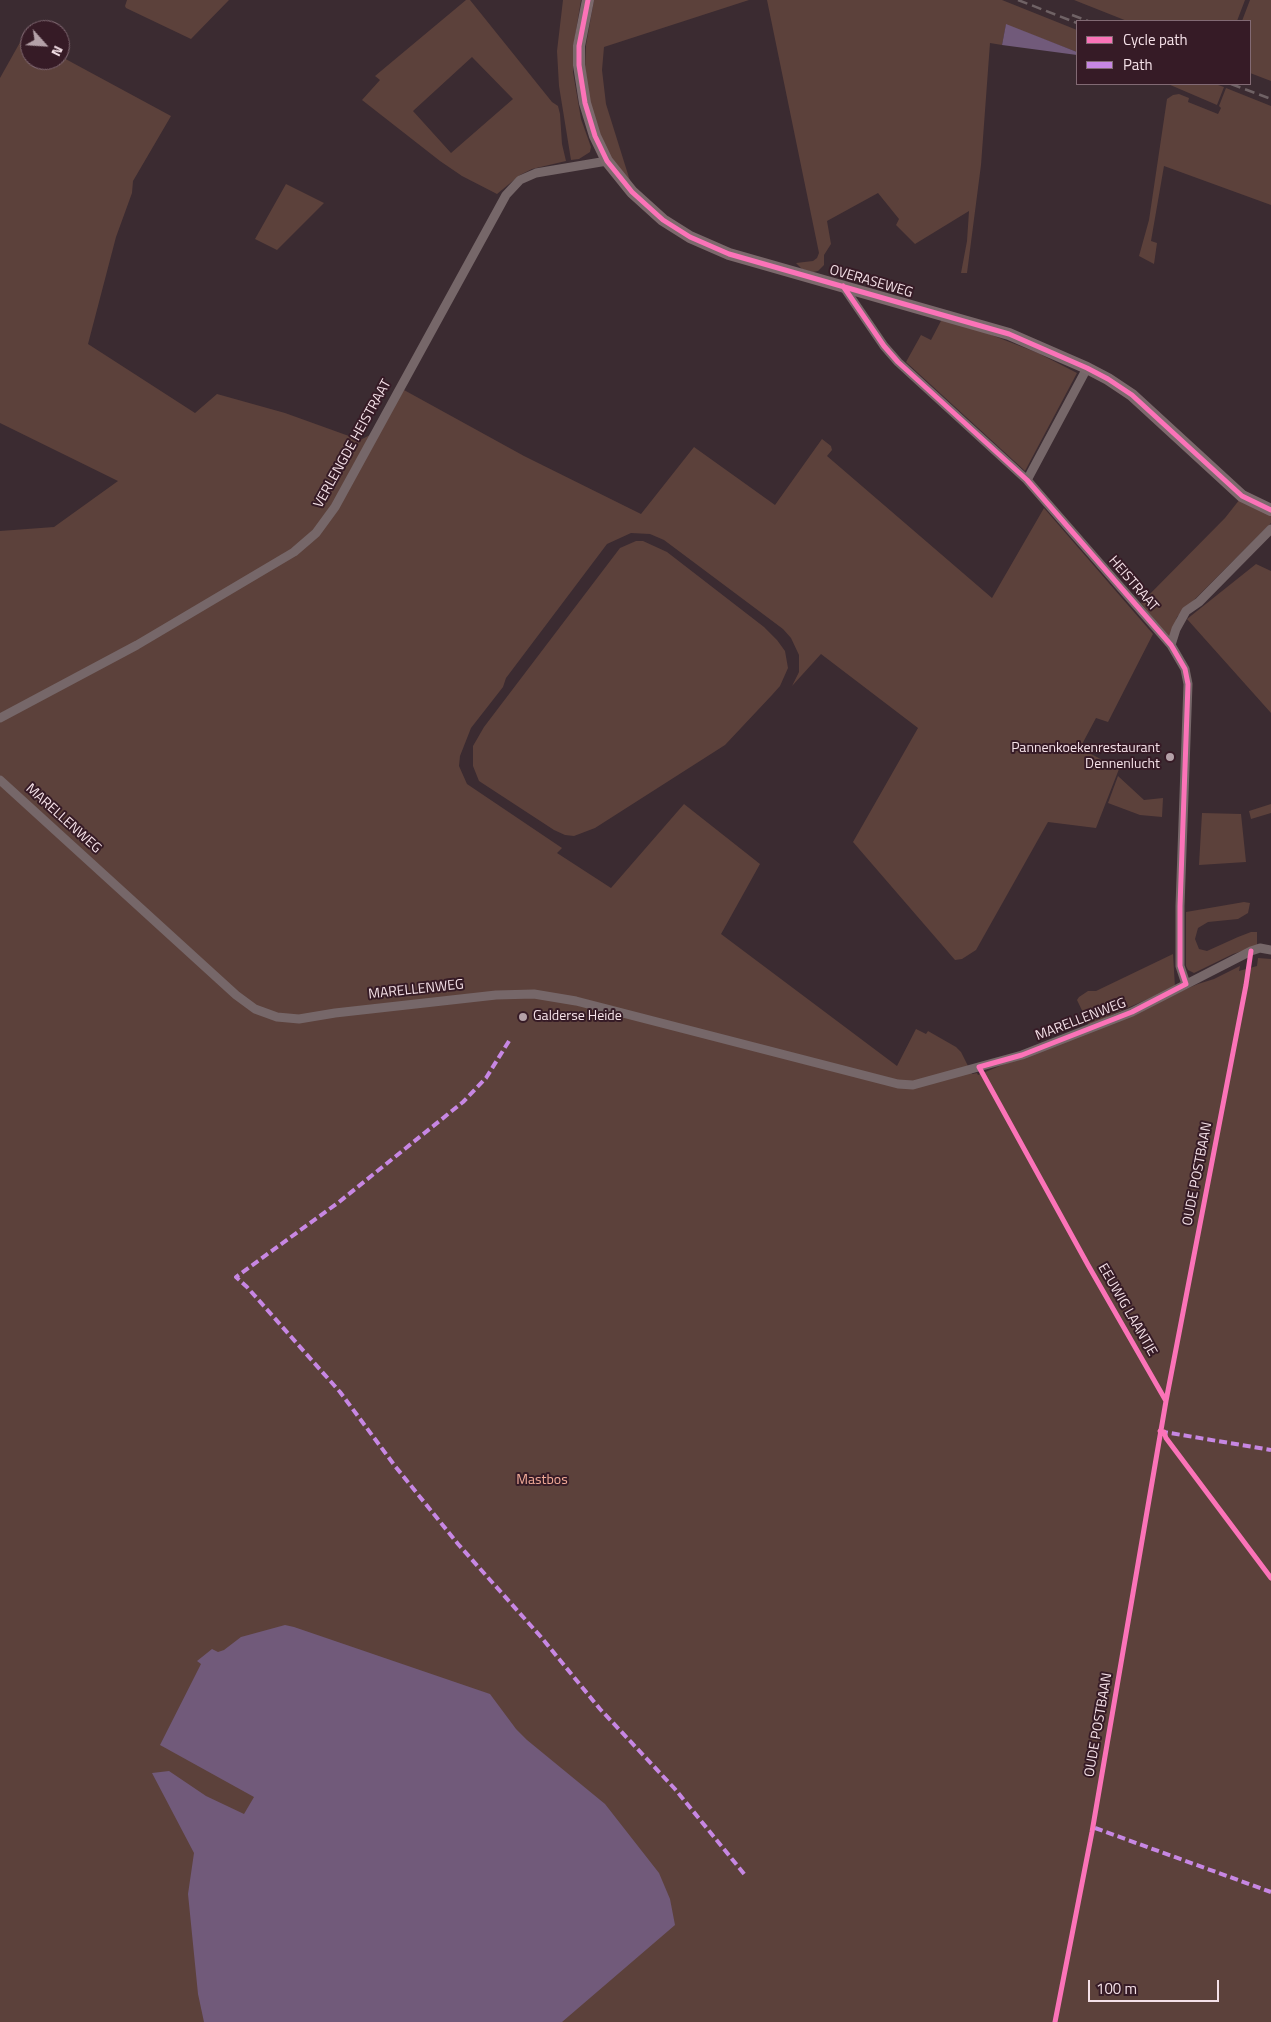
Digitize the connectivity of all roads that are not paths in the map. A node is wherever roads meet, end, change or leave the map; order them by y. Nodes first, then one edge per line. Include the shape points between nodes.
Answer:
1 (588, 0) edge
2 (607, 161) junction
3 (844, 286) junction
4 (1087, 368) junction
5 (1027, 480) junction
6 (1271, 510) edge
7 (1271, 529) edge
8 (1171, 645) junction
9 (0, 718) edge
10 (0, 780) edge
11 (1271, 950) edge
12 (1186, 984) junction

1 - 2 street, OVERASEWEG via 581,32 579,66 585,103
2 - 3 street, OVERASEWEG via 632,192 663,220 690,237 729,254
2 - 9 street, VERLENGDE HEISTRAAT via 536,173 520,180 506,194 335,507 316,533 294,552 137,645
3 - 4 street, OVERASEWEG via 1009,334
3 - 5 street, HEISTRAAT via 898,362
4 - 5 street
4 - 6 street, OVERASEWEG via 1132,395 1242,496
5 - 8 street, HEISTRAAT
7 - 8 street via 1199,602 1186,611
8 - 12 street, HEISTRAAT via 1185,669 1188,684 1180,906 1180,966
10 - 12 street, MARELLENWEG via 236,995 255,1009 277,1017 299,1019 496,995 534,994 576,1001 898,1084 913,1085 1022,1055 1132,1012
11 - 12 street via 1256,949

